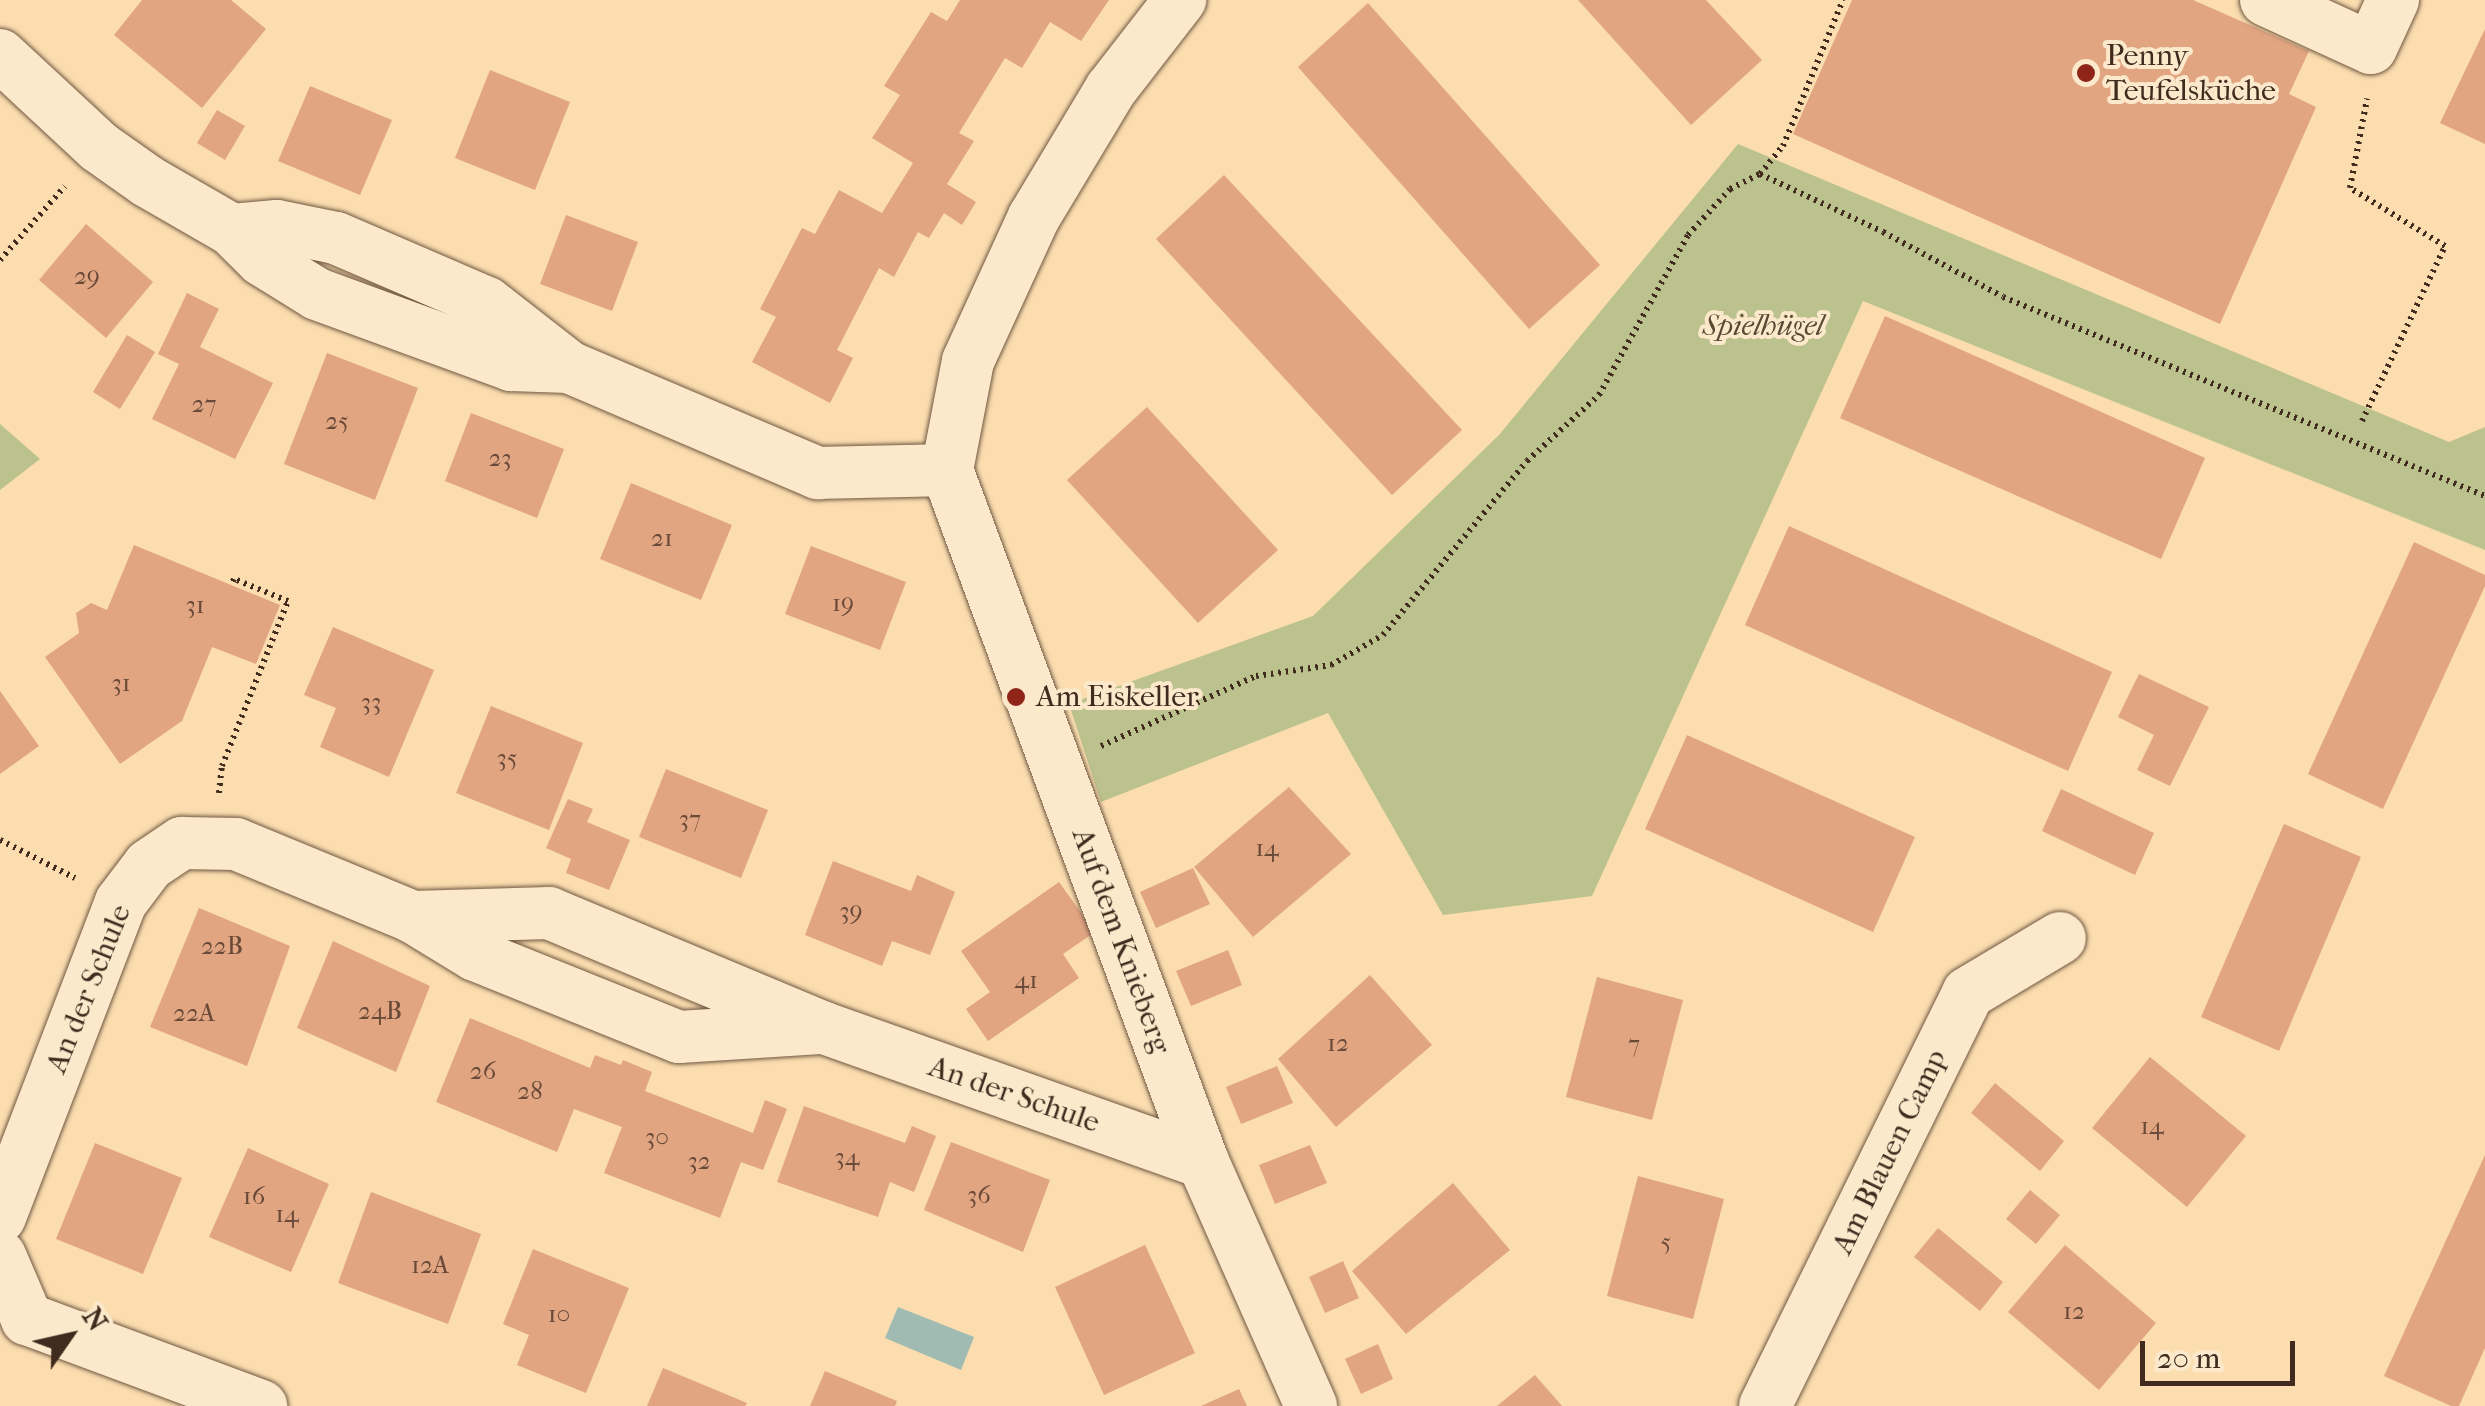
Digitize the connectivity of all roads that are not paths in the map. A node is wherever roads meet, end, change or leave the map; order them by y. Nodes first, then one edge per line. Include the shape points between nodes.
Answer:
1 (1180, 0) edge
2 (2266, 0) edge
3 (2394, 0) edge
4 (0, 55) edge
5 (947, 470) junction
6 (2060, 938) dead end
7 (1203, 1162) junction
8 (0, 1218) edge
9 (0, 1256) edge
10 (261, 1406) edge
11 (1311, 1406) edge
12 (1765, 1406) edge

1 - 5 street via 1112,89 1034,217 968,361
2 - 3 street via 2371,48
4 - 5 street via 99,147 232,230 262,260 317,294 494,360 569,367 818,473
5 - 7 street, Auf dem Knieberg
6 - 12 street, Am Blauen Camp via 1968,993
7 - 8 street, An der Schule via 824,1028 549,913 413,918 236,844 182,843 149,865 120,902
7 - 11 street, Auf dem Knieberg
9 - 10 street via 27,1319

